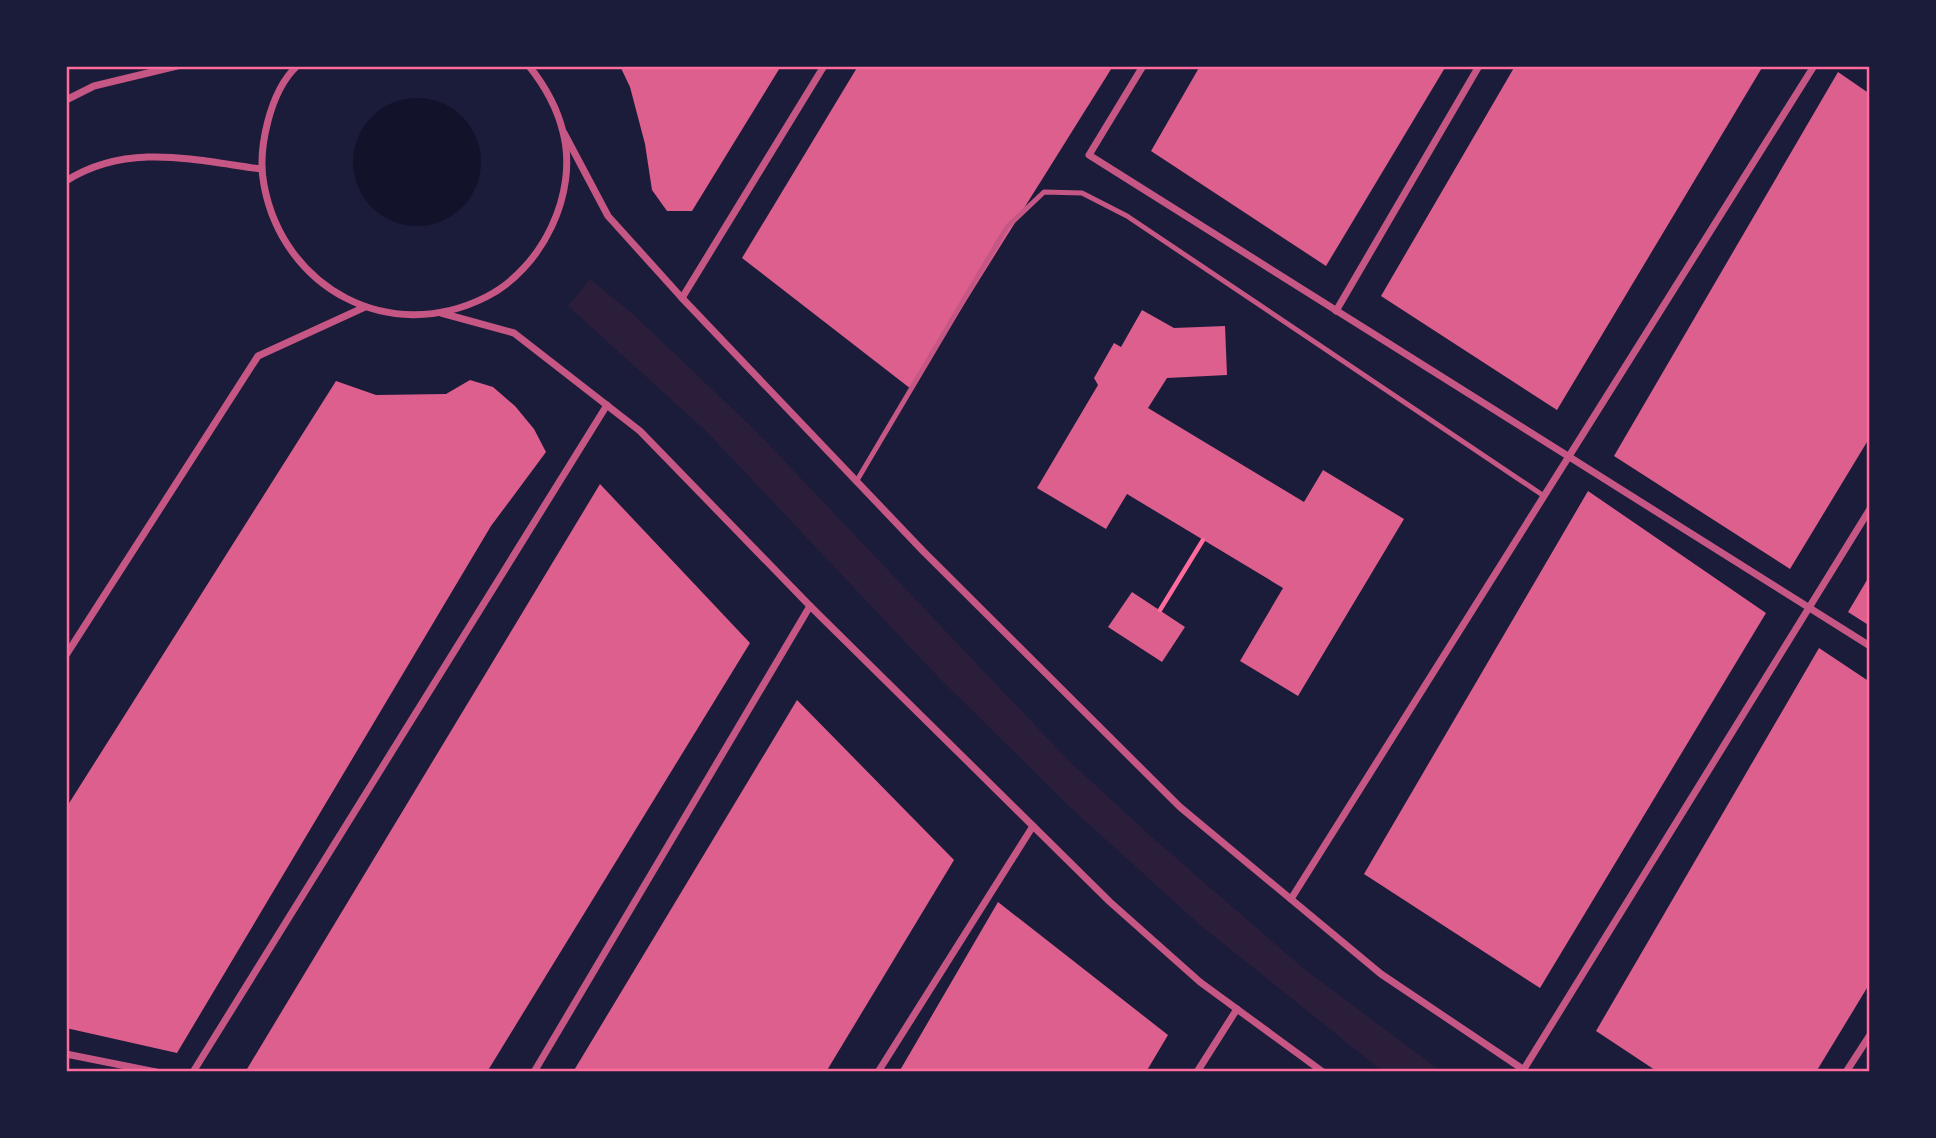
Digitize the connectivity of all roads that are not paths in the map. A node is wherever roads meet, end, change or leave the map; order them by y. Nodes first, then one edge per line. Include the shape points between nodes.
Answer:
1 (177, 66) edge
2 (296, 66) edge
3 (529, 66) edge
4 (824, 66) edge
5 (1143, 66) edge
6 (1479, 66) edge
7 (1814, 66) edge
8 (66, 100) edge
9 (564, 133) junction
10 (261, 169) junction
11 (66, 181) edge
12 (682, 298) junction
13 (365, 307) junction
14 (1336, 311) junction
15 (441, 313) junction
16 (607, 405) junction
17 (1568, 458) junction
18 (856, 482) junction
19 (1544, 496) junction
20 (1870, 509) edge
21 (810, 606) junction
22 (1808, 608) junction
23 (1870, 646) edge
24 (66, 655) edge
25 (1033, 826) junction
26 (1291, 899) junction
27 (1237, 1009) junction
28 (1870, 1035) edge
29 (66, 1054) edge
30 (1526, 1070) edge
31 (156, 1072) edge
32 (193, 1072) edge
33 (534, 1072) edge
34 (878, 1072) edge
35 (1197, 1072) edge
36 (1323, 1072) edge
37 (1846, 1072) edge

1 - 8 street via 94,86
2 - 10 street via 268,117
3 - 9 street via 547,88
4 - 12 street
5 - 14 street via 1089,155
6 - 14 street
7 - 17 street
9 - 12 street via 608,216
9 - 15 street via 565,181 552,228 525,267 486,297
10 - 11 street via 153,155 103,163
10 - 13 street via 270,214 291,254 324,286
12 - 18 street
13 - 15 street via 403,315
13 - 24 street via 258,356
14 - 17 street
15 - 16 street via 514,332
16 - 21 street via 640,431
16 - 32 street
17 - 19 street
17 - 22 street
18 - 19 lane via 1007,227 1044,192 1082,193 1127,216
18 - 26 street via 1180,807
19 - 26 street
20 - 22 street
21 - 25 street
21 - 33 street
22 - 23 street
22 - 30 street
25 - 27 street via 1110,902
25 - 34 street
26 - 30 street via 1381,974
27 - 35 street
27 - 36 street
28 - 37 street
29 - 31 street

